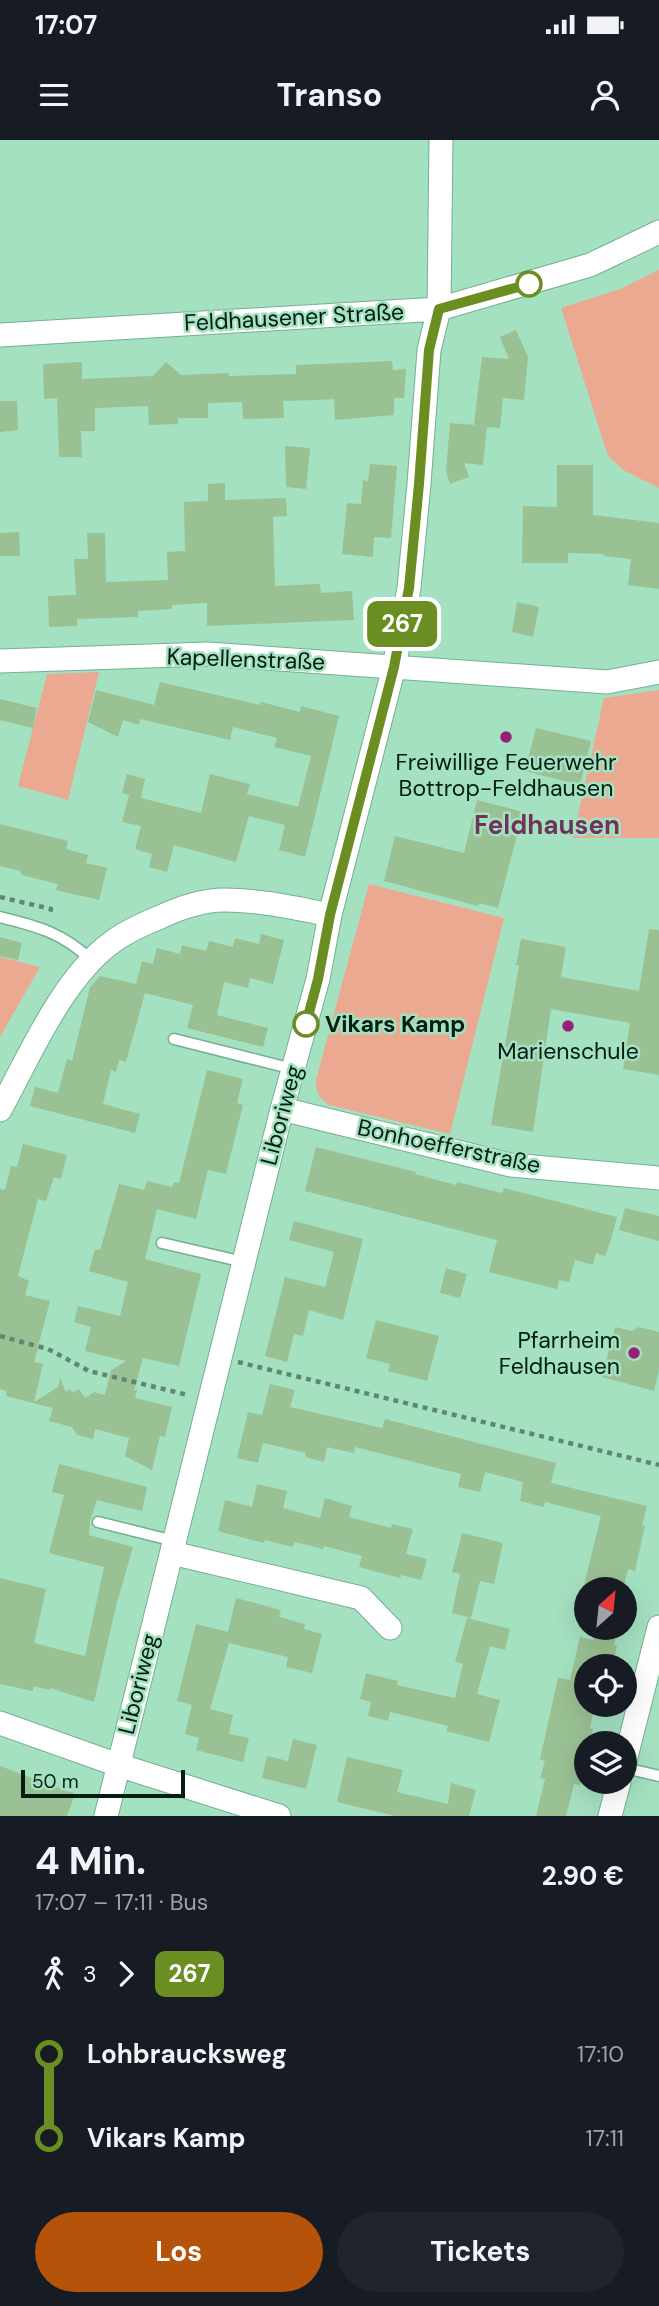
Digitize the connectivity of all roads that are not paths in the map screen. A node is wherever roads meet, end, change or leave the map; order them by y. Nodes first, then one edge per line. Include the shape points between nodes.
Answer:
1 (441, 140) edge
2 (659, 232) edge
3 (439, 309) junction
4 (0, 335) edge
5 (0, 661) edge
6 (394, 667) junction
7 (659, 672) edge
8 (330, 915) junction
9 (0, 917) edge
10 (91, 960) junction
11 (174, 1039) dead end
12 (293, 1069) junction
13 (282, 1109) junction
14 (0, 1110) edge
15 (659, 1178) edge
16 (162, 1243) dead end
17 (244, 1262) junction
18 (98, 1522) dead end
19 (173, 1547) junction
20 (659, 1627) edge
21 (390, 1628) dead end
22 (0, 1723) edge
23 (633, 1731) edge
24 (118, 1765) junction
25 (637, 1771) edge
26 (659, 1776) edge
27 (616, 1794) edge
28 (106, 1816) edge
29 (279, 1816) edge
30 (610, 1816) edge

1 - 3 street, Liboriweg
2 - 3 street, Feldhausener Straße via 590,265
3 - 4 street, Feldhausener Straße
3 - 6 street, Liboriweg via 429,350 409,588
5 - 6 street, Kapellenstraße via 208,654
6 - 7 street, Kapellenstraße via 607,682
6 - 8 street, Liboriweg
8 - 10 street via 266,902 221,900 170,912 131,929
8 - 12 street, Liboriweg
9 - 10 lane via 39,927 74,944
10 - 14 street via 61,998
11 - 12 lane
12 - 13 street, Liboriweg
13 - 15 street, Bonhoefferstraße via 511,1165
13 - 17 street, Liboriweg
16 - 17 lane
17 - 19 street, Liboriweg
18 - 19 lane
19 - 21 street via 361,1598
19 - 24 street, Liboriweg
20 - 23 street
22 - 24 street
24 - 28 street, Liboriweg
24 - 29 street
25 - 26 lane
27 - 30 street

